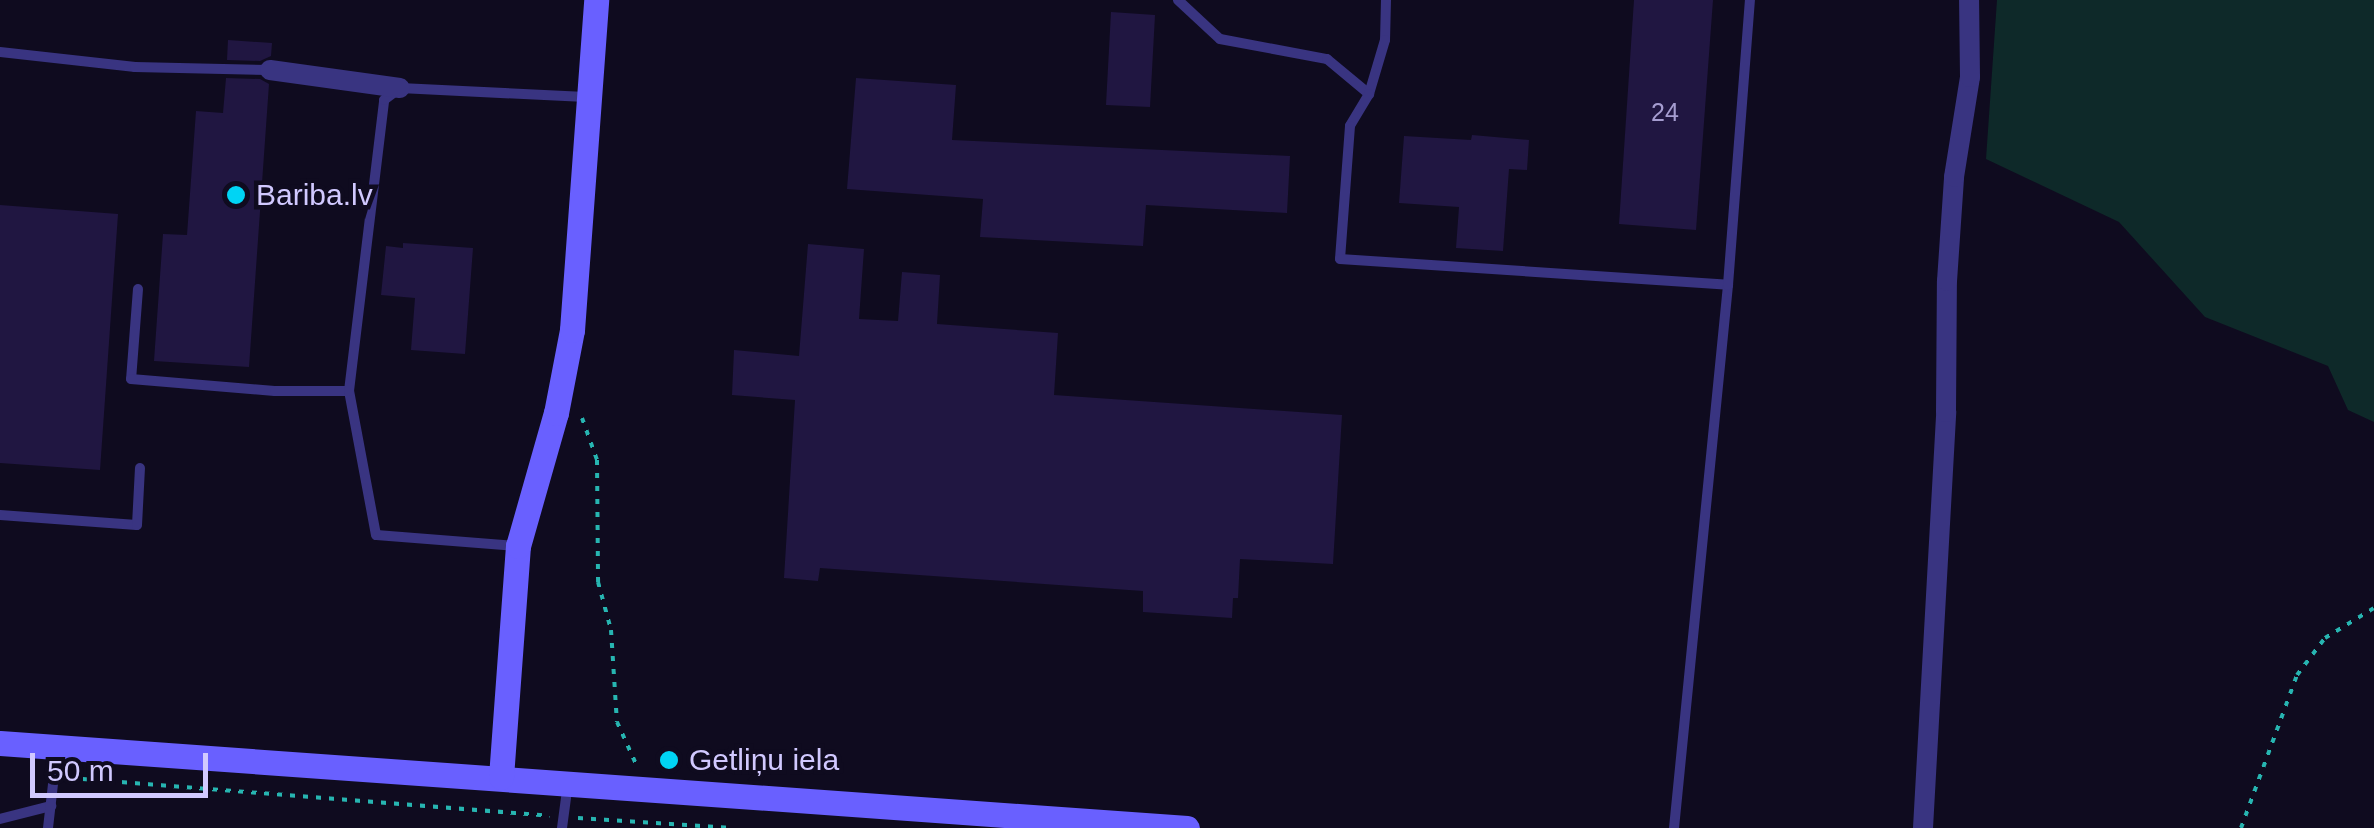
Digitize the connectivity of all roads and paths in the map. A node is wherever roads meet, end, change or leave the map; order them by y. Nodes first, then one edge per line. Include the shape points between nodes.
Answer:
1 (596, 0) edge
2 (1178, 0) edge
3 (1386, 0) edge
4 (1750, 0) edge
5 (1969, 0) edge
6 (0, 52) edge
7 (270, 70) joint
8 (400, 88) junction
9 (1369, 94) junction
10 (589, 98) junction
11 (1728, 284) junction
12 (138, 289) dead end
13 (349, 391) junction
14 (579, 413) dead end
15 (140, 468) dead end
16 (0, 515) edge
17 (518, 546) junction
18 (2374, 608) edge
19 (0, 743) edge
20 (57, 747) junction
21 (636, 764) dead end
22 (55, 777) junction
23 (501, 778) junction
24 (568, 782) junction
25 (51, 806) junction
26 (0, 819) edge
27 (563, 822) edge
28 (48, 828) edge
29 (733, 828) edge
30 (1186, 828) edge
31 (1674, 828) edge
32 (1923, 828) edge
33 (2241, 828) edge

1 - 10 main road
2 - 9 lane via 1220,39 1327,59
3 - 9 lane via 1386,40
4 - 11 lane
5 - 32 street via 1970,77 1947,281
6 - 7 lane via 135,67
7 - 8 street
8 - 10 lane
8 - 13 lane via 384,100
9 - 11 lane via 1350,126 1340,259
10 - 17 main road via 572,330
11 - 31 lane
12 - 13 lane via 132,379 275,392
13 - 17 lane via 376,535
14 - 21 path via 597,460 598,582 611,630 617,722
15 - 16 lane via 138,525
17 - 23 main road
18 - 33 path via 2324,638 2297,675
19 - 20 main road
20 - 22 lane
20 - 23 main road
22 - 25 lane
22 - 27 path
23 - 24 main road
24 - 27 lane
24 - 30 main road
25 - 26 lane
25 - 28 lane
27 - 29 path

